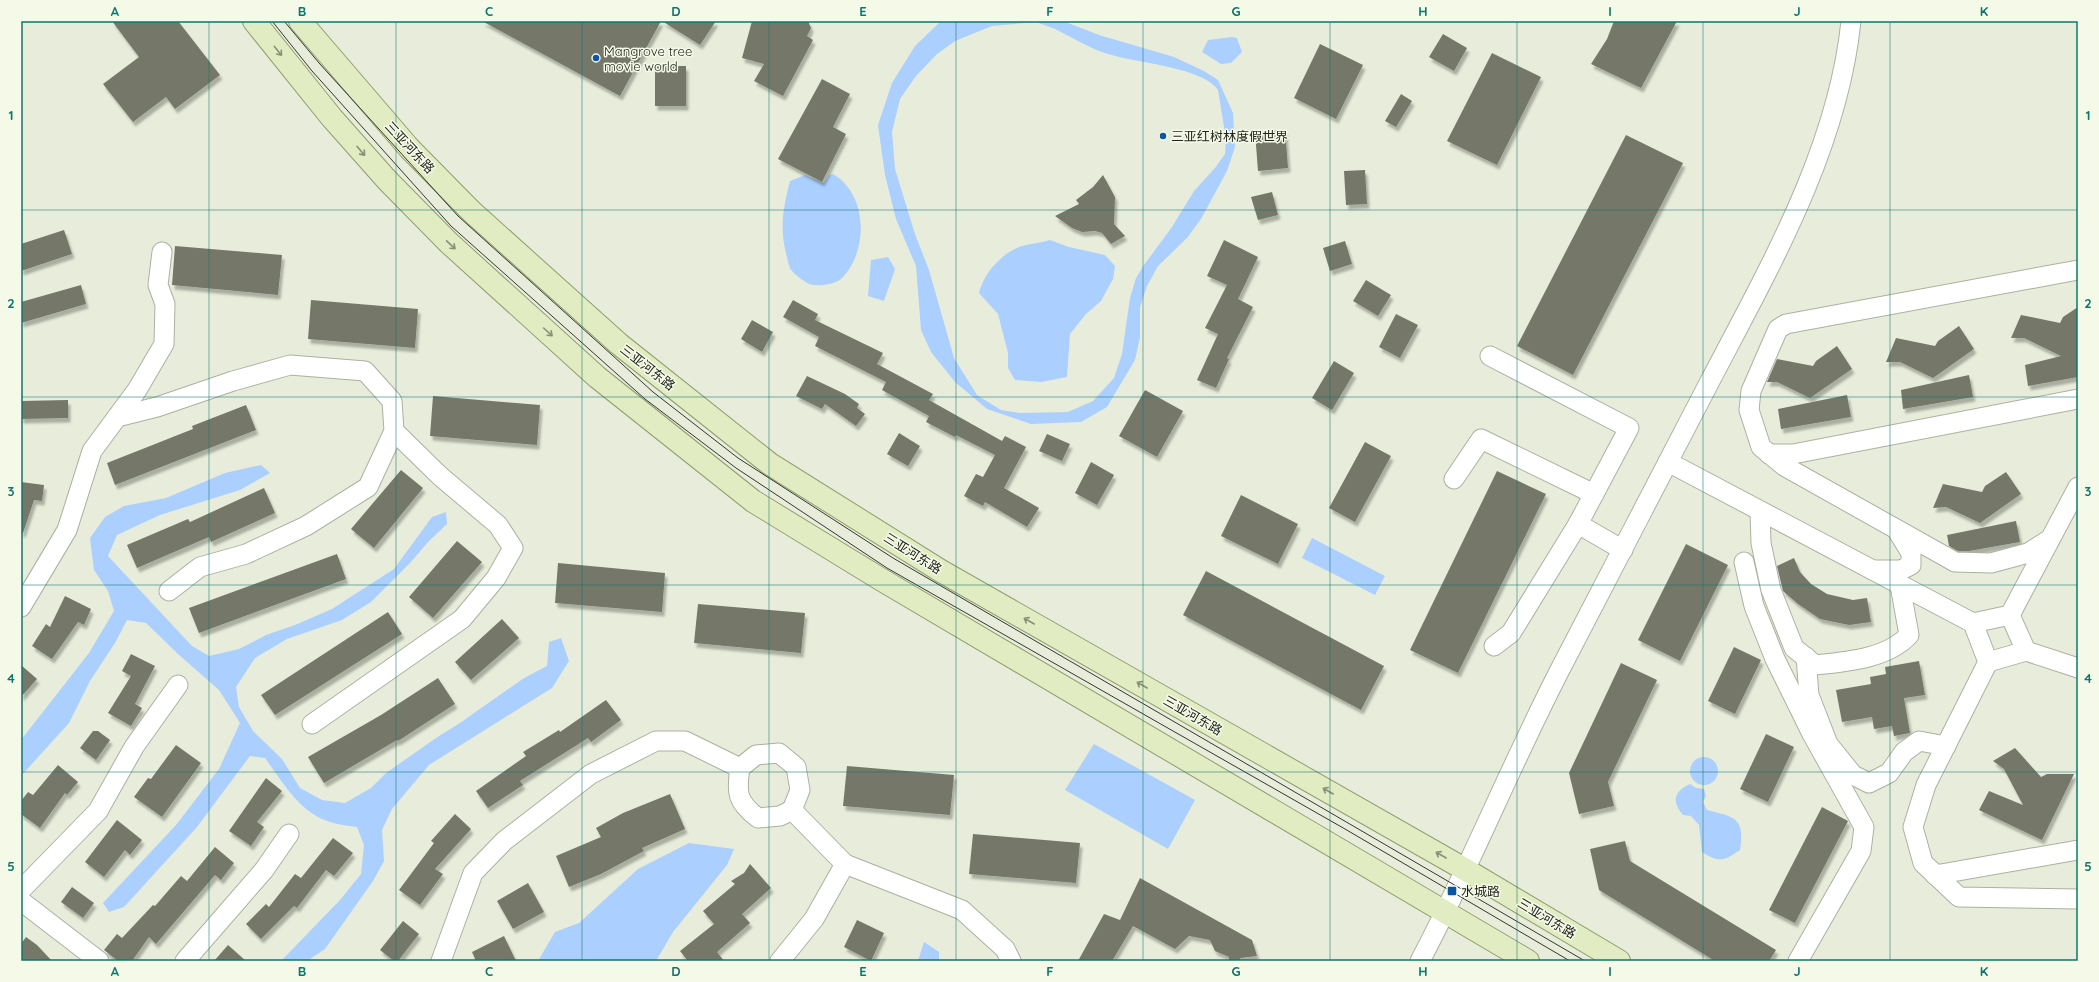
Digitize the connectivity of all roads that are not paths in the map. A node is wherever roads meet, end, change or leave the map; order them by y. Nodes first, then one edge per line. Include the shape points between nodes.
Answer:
1 (254, 21) edge
2 (300, 21) edge
3 (1851, 21) edge
4 (162, 252) dead end
5 (2078, 270) edge
6 (1490, 356) dead end
7 (2078, 399) edge
8 (117, 417) junction
9 (394, 431) junction
10 (1769, 454) junction
11 (1668, 462) junction
12 (1454, 479) dead end
13 (2078, 487) edge
14 (1594, 494) junction
15 (1760, 511) junction
16 (1578, 524) junction
17 (1896, 529) junction
18 (2050, 539) junction
19 (1623, 550) junction
20 (1744, 562) dead end
21 (1872, 570) junction
22 (1900, 585) junction
23 (169, 592) dead end
24 (21, 607) edge
25 (2010, 615) junction
26 (1973, 624) junction
27 (1494, 646) dead end
28 (2026, 651) junction
29 (1806, 657) junction
30 (1988, 662) junction
31 (2078, 668) edge
32 (178, 685) dead end
33 (312, 724) dead end
34 (1946, 746) junction
35 (740, 768) junction
36 (792, 810) junction
37 (289, 834) dead end
38 (2078, 850) edge
39 (844, 864) junction
40 (1466, 870) junction
41 (1936, 875) junction
42 (21, 890) edge
43 (2078, 899) edge
44 (21, 901) edge
45 (1446, 911) junction
46 (99, 961) edge
47 (185, 961) edge
48 (441, 961) edge
49 (780, 961) edge
50 (1011, 961) edge
51 (1420, 961) edge
52 (1528, 961) edge
53 (1618, 961) edge
54 (1798, 961) edge

1 -> 45 main road via 332,118 449,243 598,377 753,501 889,584
40 -> 2 main road, 三亚河东路 via 941,571 770,464 619,344 471,211 409,148
3 - 11 street via 1848,50 1831,121 1807,185 1760,286
4 - 8 street via 158,285 165,304 164,344 137,390
5 - 10 street via 1786,324 1778,329 1751,391 1749,410 1761,447
6 - 14 street via 1629,428
7 - 10 street via 1793,454
8 - 9 street via 290,365 364,371 392,401
8 - 24 street via 92,450 67,530
9 - 23 street via 368,487 306,526 246,554 200,568
9 - 33 street via 440,476 498,525 513,548 496,578 462,619
10 - 17 street via 1784,466
11 - 15 street
11 - 19 street
12 - 14 street via 1480,439
13 - 18 street
14 - 16 street
15 - 21 street
15 - 29 street via 1762,543 1771,590 1794,648
16 - 19 street
16 - 27 street via 1511,633
17 - 18 street via 1955,562 1991,563 2028,553
17 - 21 street via 1911,552 1911,565 1901,570
18 - 25 street
19 - 40 street via 1523,744
20 - 54 street via 1754,606 1775,659 1812,734 1864,827 1861,851
21 - 22 street
22 - 26 street
22 - 29 street via 1909,635 1899,645 1851,662 1815,665
25 - 26 street
25 - 28 street
26 - 30 street
28 - 30 street
28 - 31 street
29 - 34 street via 1809,695 1825,737 1853,775 1869,783 1890,773 1904,752 1919,741
30 - 34 street
32 - 42 street via 134,747 98,811
34 - 41 street via 1926,785 1913,827 1923,863
35 - 36 street via 736,789 744,808 758,818 780,816
35 - 36 street via 756,755 779,754 796,767 800,790
35 - 48 street via 685,741 656,742 591,774 504,841 473,873
36 - 39 street
37 - 47 street via 264,870
38 - 41 street
39 - 49 street via 814,919
39 - 50 street via 962,910 1005,949
40 - 45 street
40 - 53 main road, 三亚河东路
41 - 43 street via 1959,898
44 - 46 street
45 - 51 street
45 - 52 main road

